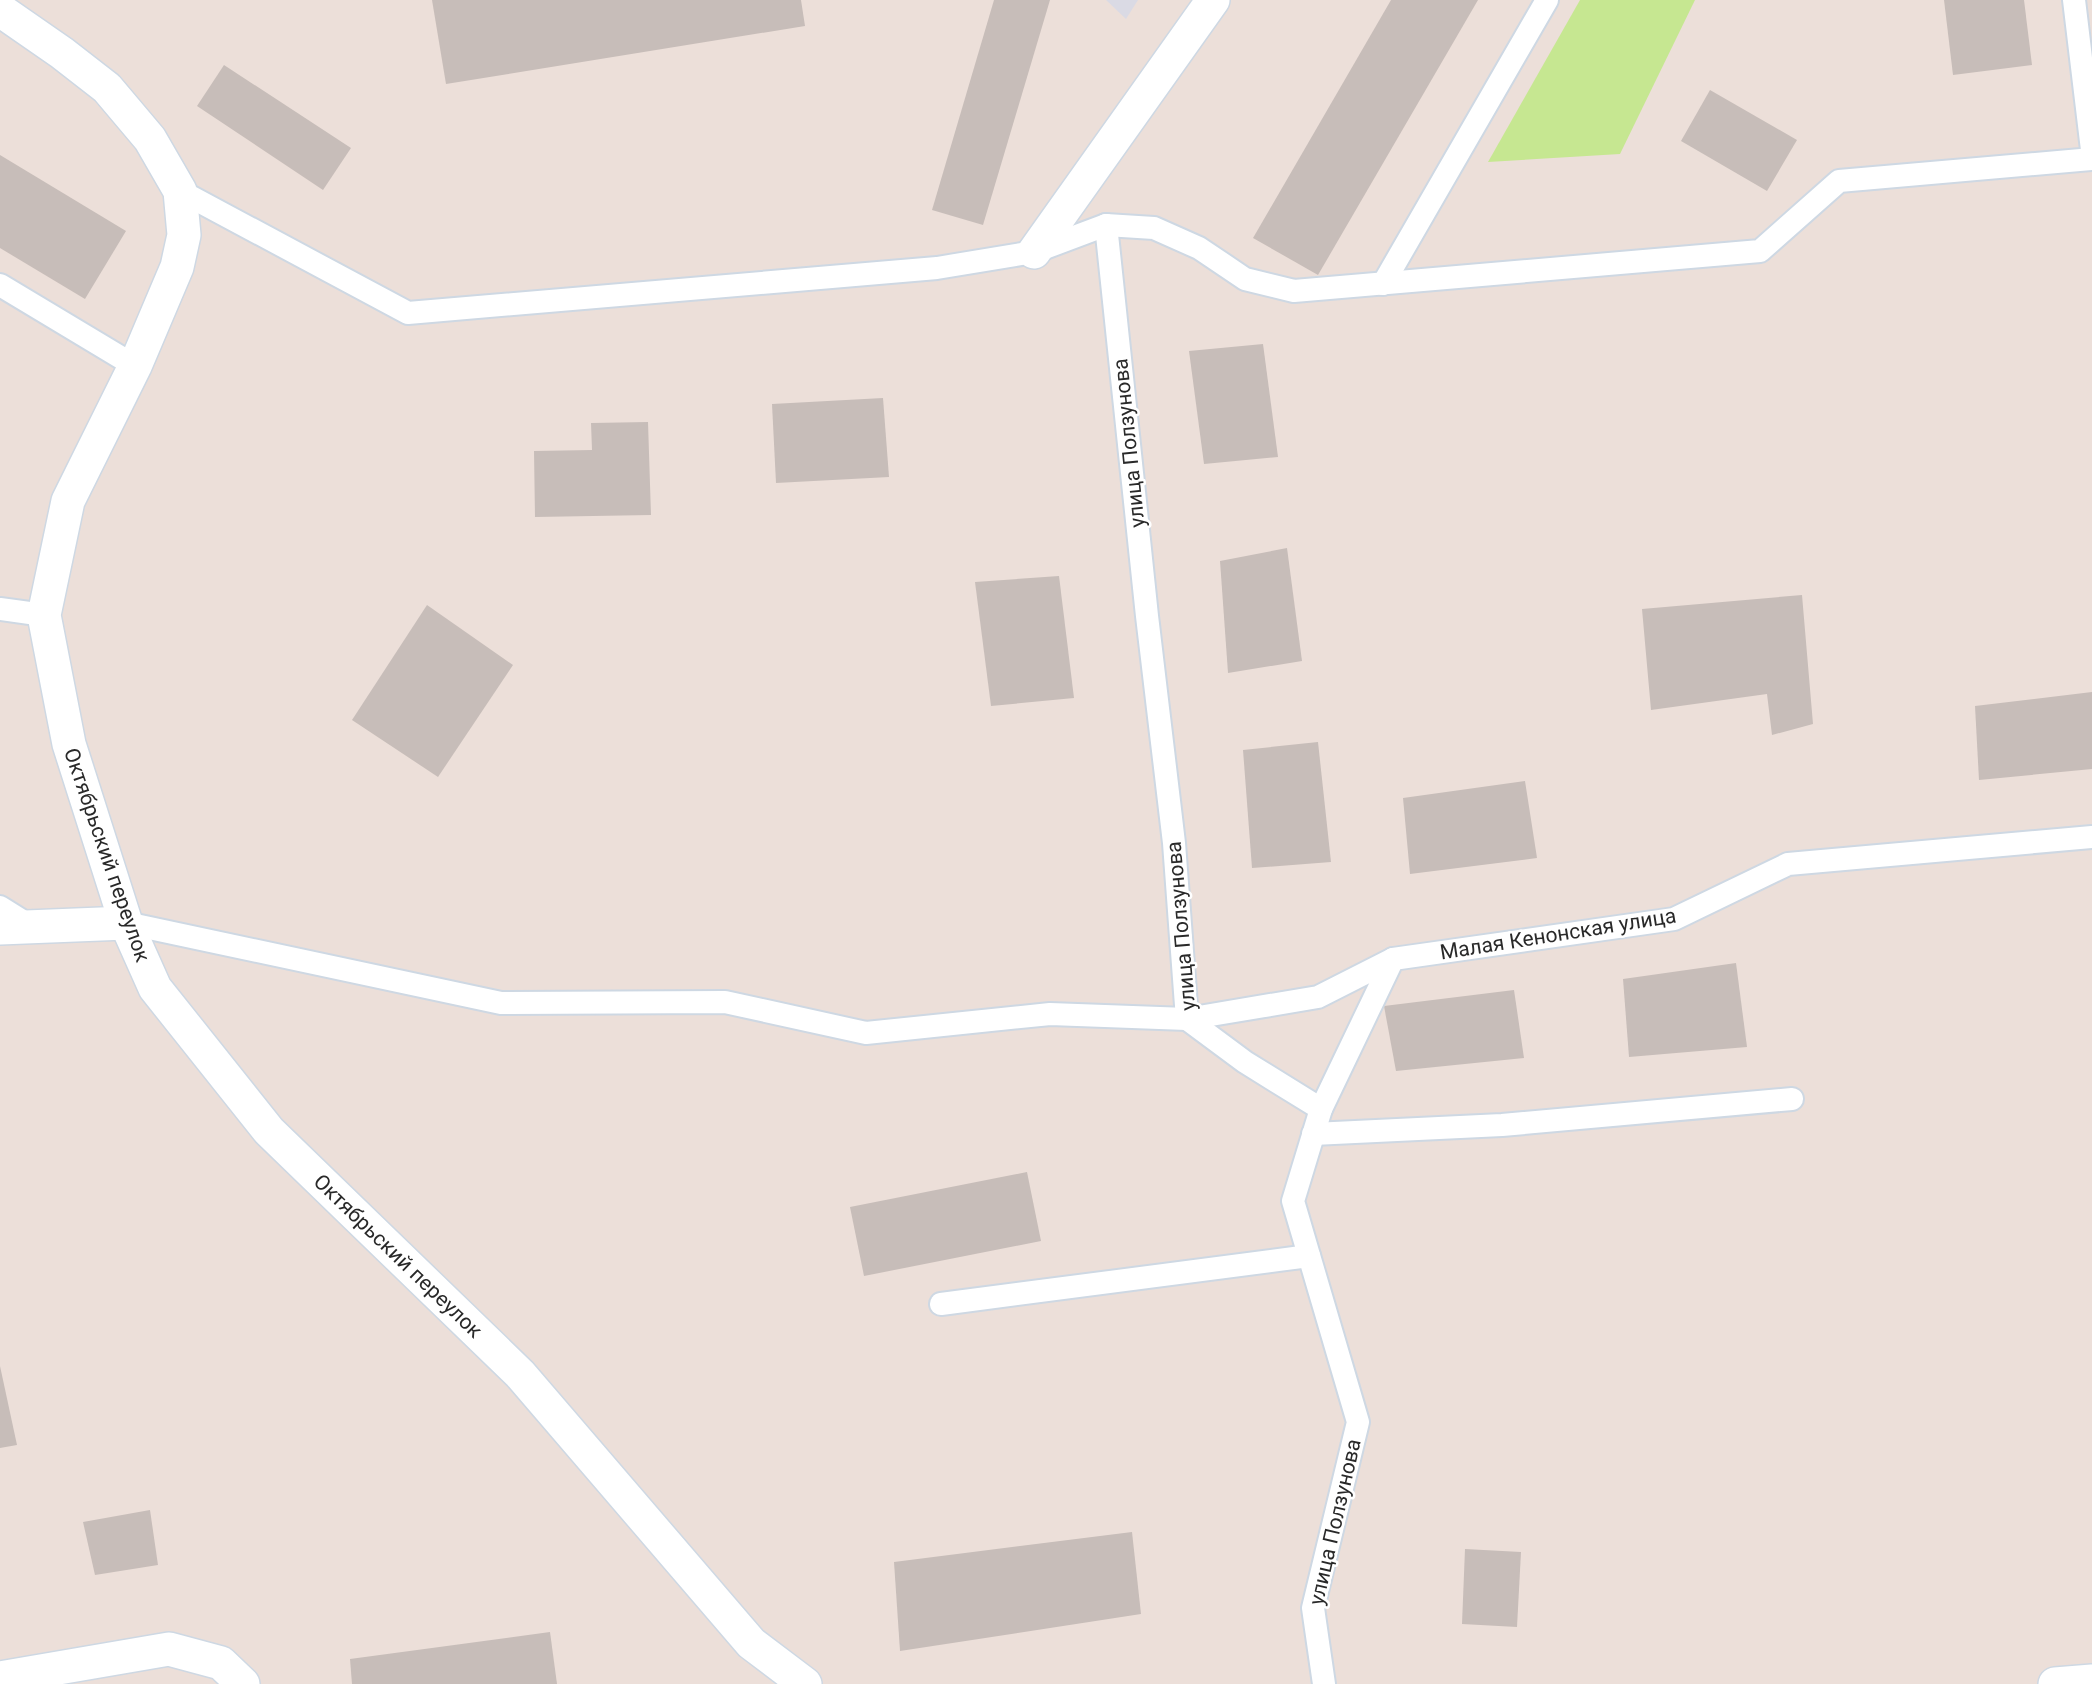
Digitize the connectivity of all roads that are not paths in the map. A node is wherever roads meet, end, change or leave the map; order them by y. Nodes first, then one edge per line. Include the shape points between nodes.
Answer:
1 (1213, 0) edge
2 (1547, 0) edge
3 (2074, 0) edge
4 (0, 10) edge
5 (2092, 150) edge
6 (2092, 159) edge
7 (180, 191) junction
8 (1106, 225) junction
9 (1034, 252) junction
10 (1383, 284) junction
11 (0, 285) edge
12 (135, 366) junction
13 (0, 609) edge
14 (44, 615) junction
15 (2092, 837) edge
16 (0, 907) edge
17 (126, 923) junction
18 (32, 927) junction
19 (0, 928) edge
20 (1393, 959) junction
21 (1187, 1019) junction
22 (1792, 1099) dead end
23 (1321, 1109) junction
24 (1313, 1134) junction
25 (1309, 1256) junction
26 (941, 1304) dead end
27 (0, 1678) edge
28 (2092, 1681) edge
29 (243, 1684) edge
30 (805, 1684) edge
31 (1324, 1684) edge
32 (2055, 1684) edge

1 - 9 street
2 - 10 lane
3 - 5 lane
4 - 7 street via 107,88 150,139
6 - 10 lane via 1839,181 1760,251
7 - 9 lane via 408,312 937,268
7 - 12 street, Октябрьский переулок via 184,235 177,267
8 - 9 lane
8 - 10 lane via 1154,228 1199,248 1245,279 1294,291
8 - 21 lane, улица Ползунова via 1174,843
11 - 12 lane
12 - 14 street, Октябрьский переулок via 68,501
13 - 14 lane
14 - 17 street, Октябрьский переулок via 69,744
15 - 20 lane, Малая Кенонская улица via 1788,864 1674,919
16 - 18 lane
17 - 18 street
17 - 21 lane, Малая Кенонская улица via 501,1003 725,1002 866,1033 1050,1014
17 - 30 street, Октябрьский переулок via 155,988 269,1131 520,1374 752,1643
18 - 19 street
20 - 21 lane, Малая Кенонская улица via 1318,998
20 - 23 lane
21 - 23 lane, улица Ползунова via 1245,1062
22 - 24 lane via 1502,1125
23 - 24 lane, улица Ползунова
24 - 25 lane, улица Ползунова via 1293,1201
25 - 26 lane
25 - 31 lane, улица Ползунова via 1358,1422 1313,1608
27 - 29 street via 169,1649 221,1663
28 - 32 street

